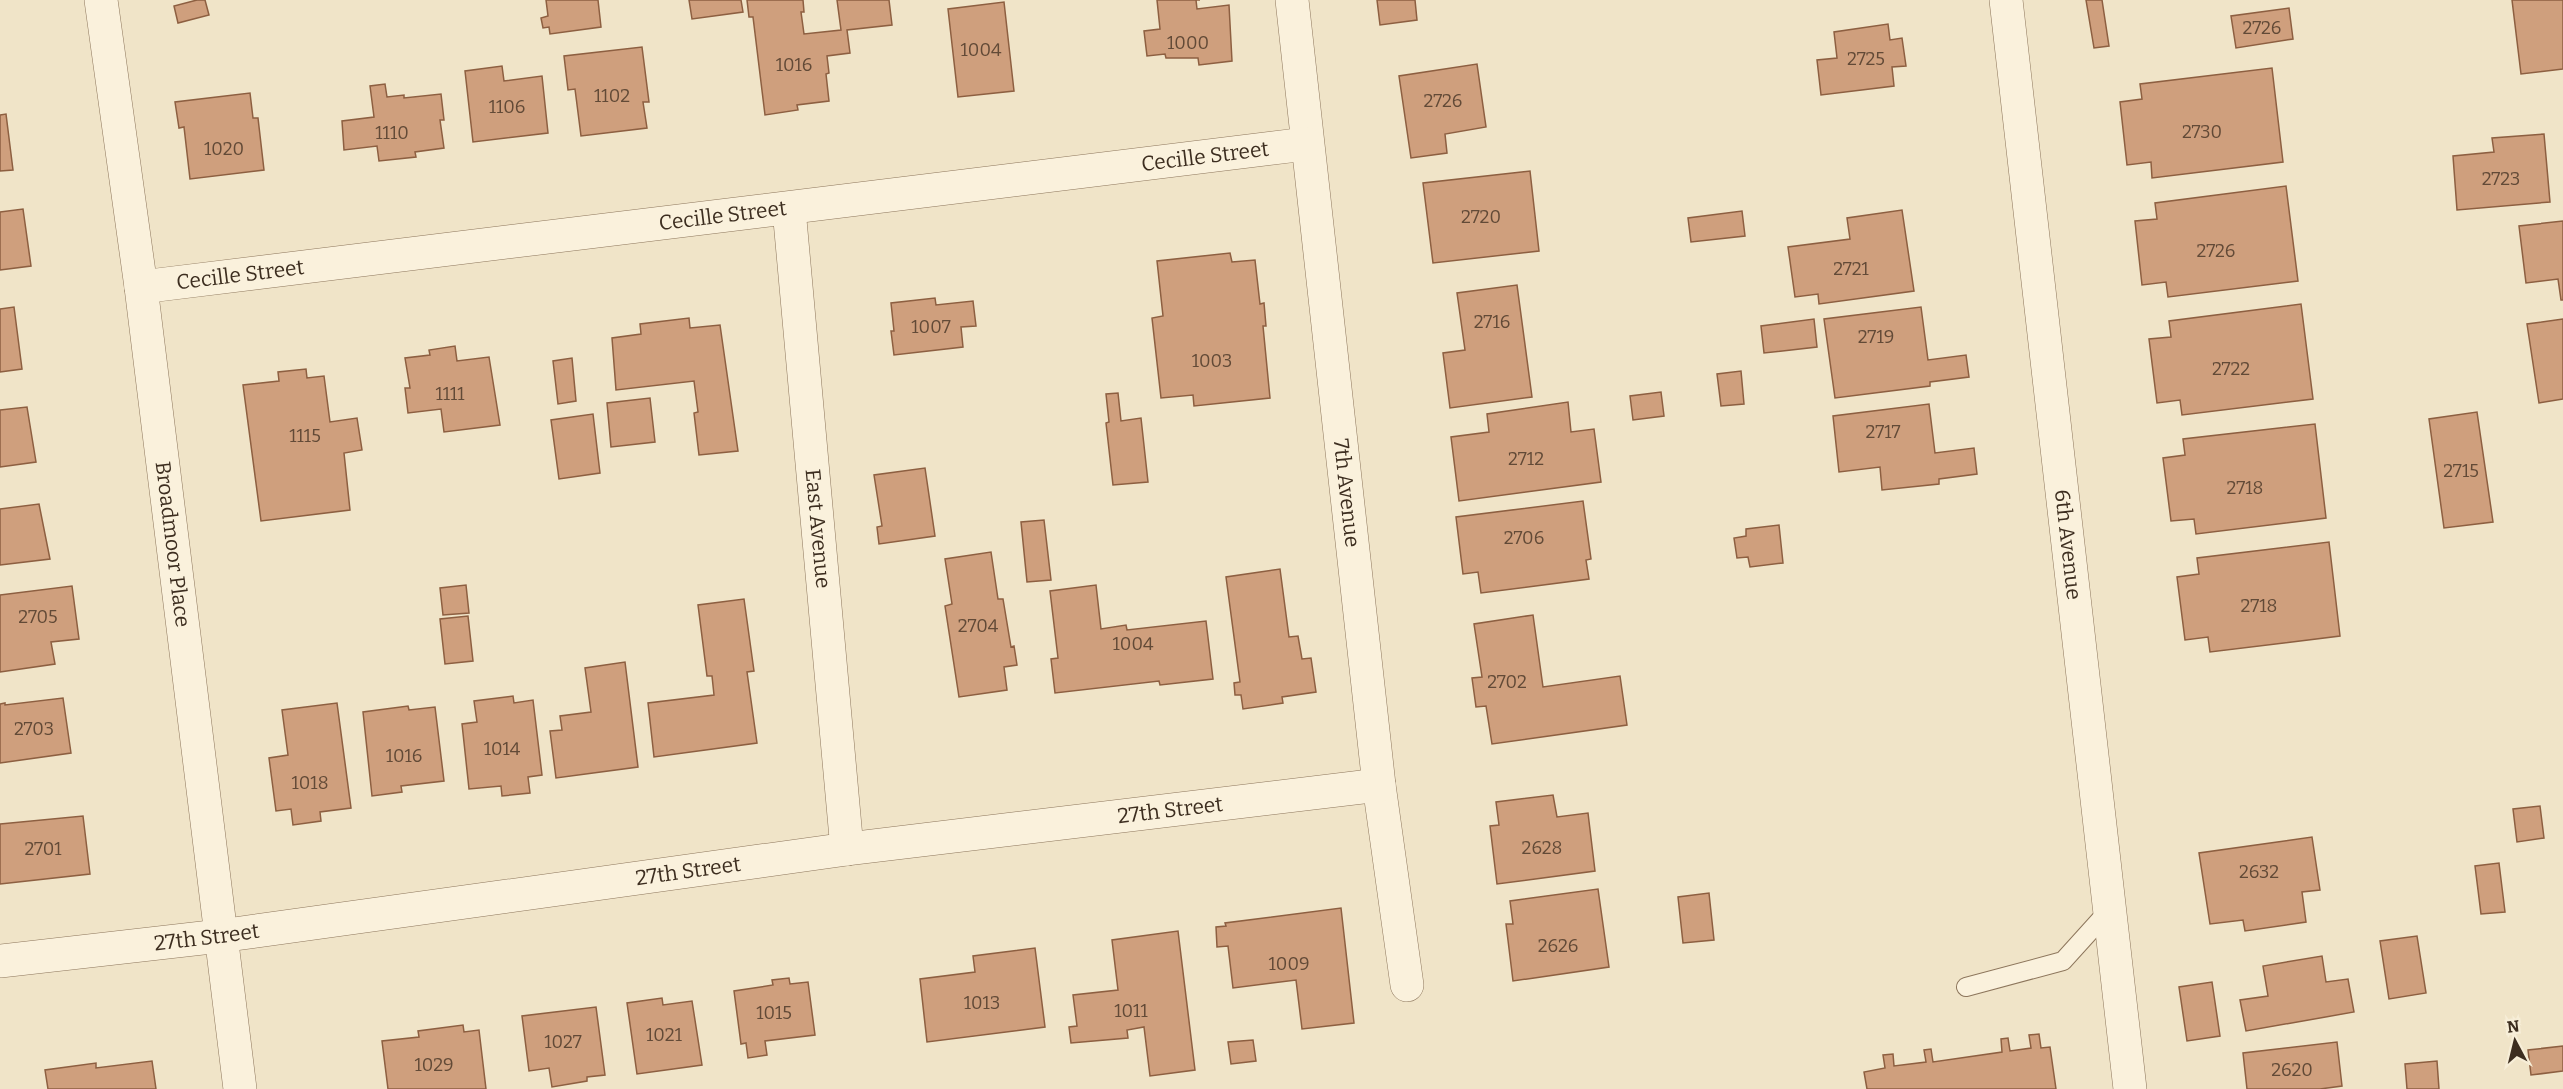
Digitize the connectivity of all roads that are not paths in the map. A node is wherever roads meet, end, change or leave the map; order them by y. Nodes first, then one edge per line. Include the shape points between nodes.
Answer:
1 (101, 0) edge
2 (1292, 0) edge
3 (2006, 0) edge
4 (1306, 144) junction
5 (789, 208) junction
6 (141, 287) junction
7 (1379, 785) junction
8 (847, 849) junction
9 (2110, 909) junction
10 (220, 936) junction
11 (0, 961) edge
12 (1407, 985) dead end
13 (1966, 987) dead end
14 (240, 1089) edge
15 (2130, 1089) edge

1 - 6 street, Broadmoor Place
2 - 4 street, 7th Avenue
3 - 9 street, 6th Avenue
4 - 5 street, Cecille Street
4 - 7 street, 7th Avenue
5 - 6 street, Cecille Street
5 - 8 street, East Avenue
6 - 10 street, Broadmoor Place
7 - 8 street, 27th Street
7 - 12 street, 7th Avenue
8 - 10 street, 27th Street
9 - 13 lane via 2063,961
9 - 15 street, 6th Avenue
10 - 11 street, 27th Street
10 - 14 street, Broadmoor Place

